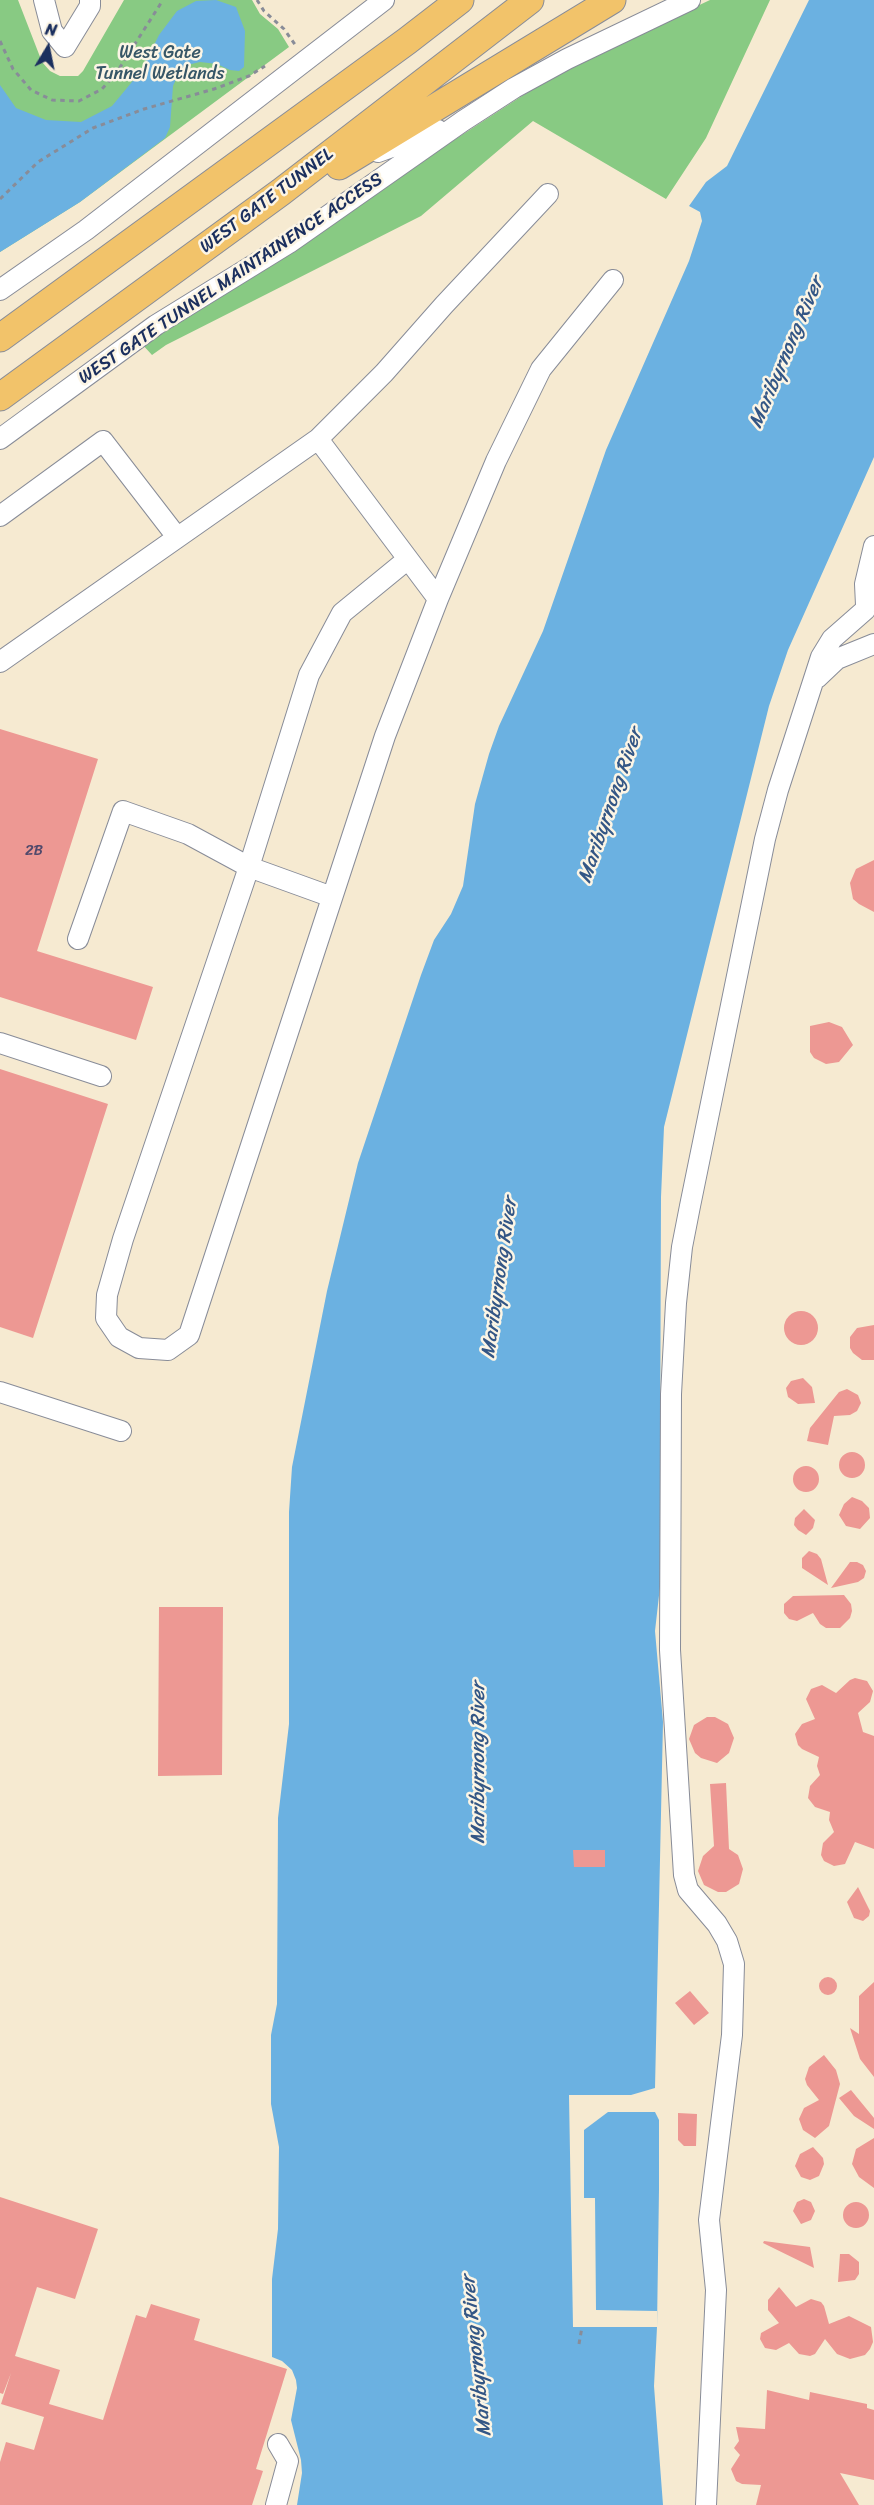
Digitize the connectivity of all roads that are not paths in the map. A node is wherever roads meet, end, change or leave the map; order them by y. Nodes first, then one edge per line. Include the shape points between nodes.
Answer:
1 (44, 0) edge
2 (90, 0) edge
3 (384, 0) edge
4 (452, 0) edge
5 (460, 0) edge
6 (530, 0) edge
7 (612, 0) edge
8 (690, 0) edge
9 (407, 41) junction
10 (463, 121) junction
11 (341, 165) junction
12 (281, 192) junction
13 (548, 194) dead end
14 (613, 280) dead end
15 (0, 290) edge
16 (0, 338) edge
17 (0, 397) edge
18 (0, 439) edge
19 (318, 439) junction
20 (0, 516) edge
21 (177, 537) junction
22 (874, 546) edge
23 (408, 559) junction
24 (438, 598) junction
25 (868, 602) edge
26 (874, 632) edge
27 (874, 644) edge
28 (0, 662) edge
29 (815, 680) junction
30 (249, 867) junction
31 (332, 897) junction
32 (78, 939) dead end
33 (0, 1043) edge
34 (101, 1076) dead end
35 (0, 1392) edge
36 (121, 1431) dead end
37 (278, 2444) dead end
38 (276, 2505) edge
39 (706, 2505) edge

1 - 2 street via 52,31 65,47
3 - 15 street via 86,230
4 - 9 highway
5 - 9 highway
6 - 12 highway, WEST GATE TUNNEL
7 - 11 highway
8 - 10 street, WEST GATE TUNNEL MAINTAINENCE ACCESS via 567,59
9 - 16 highway
10 - 11 street, WEST GATE TUNNEL MAINTAINENCE ACCESS
10 - 18 street, WEST GATE TUNNEL MAINTAINENCE ACCESS via 289,243 156,325
11 - 12 highway
12 - 17 highway, WEST GATE TUNNEL
13 - 19 street
14 - 24 street via 541,369 496,461
19 - 21 street
19 - 23 street
20 - 21 street via 104,441
21 - 28 street
22 - 25 street via 865,584
23 - 24 street
23 - 30 street via 342,614 309,675
24 - 31 street via 385,736
25 - 26 street via 867,620
25 - 29 street via 832,639 821,657
27 - 29 street via 837,659
29 - 39 street via 765,838 684,1237 675,1314 670,1650 684,1875 688,1890 727,1941 734,1964 732,2035 709,2220 716,2290
30 - 31 street
30 - 31 street via 107,1295 106,1318 119,1337 139,1348 168,1350 189,1335
30 - 32 street via 188,834 123,811
33 - 34 street
35 - 36 street
37 - 38 street via 288,2461

